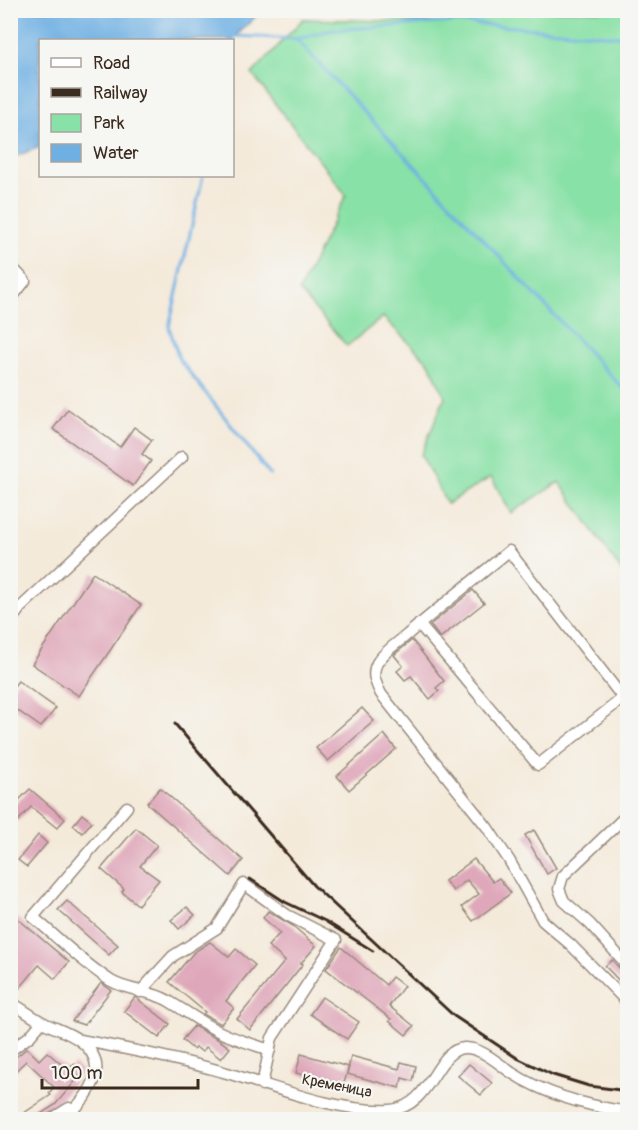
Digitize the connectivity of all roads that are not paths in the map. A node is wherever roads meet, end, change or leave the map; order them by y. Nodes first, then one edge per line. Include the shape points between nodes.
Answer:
1 (10, 265) edge
2 (10, 300) edge
3 (182, 457) dead end
4 (10, 622) edge
5 (419, 624) junction
6 (126, 807) dead end
7 (627, 814) edge
8 (627, 966) edge
9 (140, 992) junction
10 (10, 1002) edge
11 (627, 1003) edge
12 (42, 1022) junction
13 (80, 1040) junction
14 (270, 1050) junction
15 (10, 1051) edge
16 (262, 1085) junction
17 (87, 1096) junction
18 (627, 1112) edge
19 (50, 1119) edge
20 (63, 1119) edge

1 - 2 street via 25,281
3 - 4 street via 20,608
5 - 5 street via 509,551 623,698 538,765
5 - 11 street via 376,664 375,682 381,694 487,826 543,921
6 - 9 street via 33,917 111,981
7 - 8 street via 563,876 559,889 564,901
9 - 14 street via 166,1000 227,1035
9 - 14 street via 173,956 216,928 244,884 287,915 336,940 272,1038
10 - 12 street, Кременица
12 - 13 street, Кременица
12 - 15 street
13 - 16 street, Кременица via 226,1072
13 - 17 street via 97,1066
14 - 16 street
16 - 18 street, Кременица via 336,1104 392,1110 419,1098 445,1060 464,1048 486,1055 516,1075 561,1096
17 - 19 street
17 - 20 street

